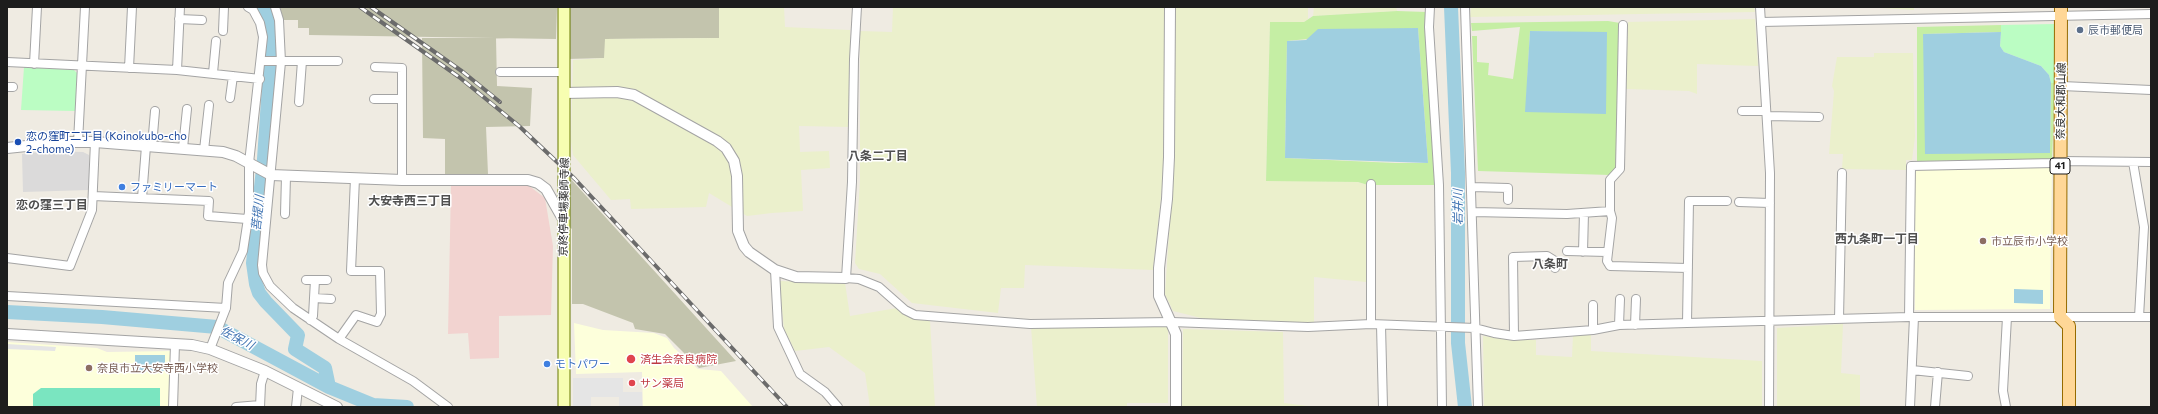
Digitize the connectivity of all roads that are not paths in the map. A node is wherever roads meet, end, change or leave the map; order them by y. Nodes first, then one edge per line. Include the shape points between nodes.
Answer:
1 (37, 7) edge
2 (85, 7) edge
3 (132, 7) edge
4 (180, 7) edge
5 (224, 7) edge
6 (275, 7) edge
7 (564, 7) edge
8 (857, 7) edge
9 (1170, 7) edge
10 (1430, 7) edge
11 (1465, 7) edge
12 (1760, 7) edge
13 (254, 8) edge
14 (2061, 11) edge
15 (2151, 14) edge
16 (179, 19) junction
17 (202, 20) dead end
18 (1761, 22) junction
19 (1623, 25) dead end
20 (223, 30) dead end
21 (216, 41) dead end
22 (263, 61) junction
23 (302, 61) junction
24 (338, 61) dead end
25 (7, 62) edge
26 (280, 62) junction
27 (34, 64) junction
28 (82, 66) junction
29 (375, 67) dead end
30 (129, 68) junction
31 (177, 70) junction
32 (500, 72) dead end
33 (564, 72) junction
34 (212, 73) junction
35 (233, 76) junction
36 (260, 79) junction
37 (2062, 86) junction
38 (2151, 90) edge
39 (564, 93) junction
40 (230, 98) dead end
41 (374, 99) dead end
42 (402, 99) junction
43 (299, 102) dead end
44 (209, 105) dead end
45 (187, 109) dead end
46 (155, 111) dead end
47 (1742, 111) dead end
48 (1766, 114) junction
49 (1819, 117) dead end
50 (78, 142) junction
51 (95, 142) junction
52 (149, 146) junction
53 (7, 148) edge
54 (183, 148) junction
55 (204, 150) junction
56 (2060, 162) junction
57 (2133, 162) junction
58 (2151, 162) edge
59 (251, 164) junction
60 (1842, 173) dead end
61 (270, 174) junction
62 (286, 176) junction
63 (355, 178) junction
64 (402, 180) junction
65 (1371, 184) dead end
66 (1472, 187) junction
67 (93, 196) junction
68 (142, 198) junction
69 (1508, 200) dead end
70 (1727, 201) dead end
71 (1739, 202) dead end
72 (1770, 203) junction
73 (1610, 211) junction
74 (1473, 212) junction
75 (1584, 213) junction
76 (285, 214) dead end
77 (247, 219) junction
78 (563, 219) junction
79 (1567, 251) dead end
80 (1583, 252) junction
81 (1607, 252) junction
82 (7, 258) edge
83 (1555, 268) dead end
84 (1688, 268) junction
85 (775, 270) junction
86 (846, 278) junction
87 (306, 280) dead end
88 (315, 280) junction
89 (327, 280) dead end
90 (7, 296) edge
91 (314, 298) junction
92 (330, 299) dead end
93 (1620, 299) dead end
94 (1636, 299) dead end
95 (1593, 305) dead end
96 (225, 310) junction
97 (1911, 317) junction
98 (2007, 317) junction
99 (2060, 317) junction
100 (2139, 317) junction
101 (2151, 317) edge
102 (1839, 319) junction
103 (310, 320) junction
104 (1769, 321) junction
105 (1172, 322) junction
106 (1688, 323) junction
107 (1371, 324) junction
108 (1381, 325) junction
109 (1619, 325) junction
110 (1635, 325) junction
111 (1444, 327) junction
112 (1474, 328) junction
113 (1594, 330) junction
114 (7, 334) edge
115 (1514, 336) junction
116 (339, 339) junction
117 (175, 344) junction
118 (212, 344) junction
119 (1912, 370) junction
120 (265, 371) junction
121 (1938, 372) junction
122 (1968, 376) dead end
123 (298, 388) junction
124 (260, 406) edge
125 (172, 407) edge
126 (236, 407) edge
127 (296, 407) edge
128 (337, 407) edge
129 (448, 407) edge
130 (564, 407) edge
131 (838, 407) edge
132 (1176, 407) edge
133 (1383, 407) edge
134 (1442, 407) edge
135 (1478, 407) edge
136 (1769, 407) edge
137 (1910, 407) edge
138 (1935, 407) edge
139 (2006, 407) edge
140 (2069, 407) edge

1 - 27 street
2 - 28 street
3 - 30 street
4 - 16 street
5 - 20 street
6 - 26 street via 279,20
7 - 33 main road, 京終停車場薬師寺線
8 - 86 street via 852,182
9 - 105 street via 1169,157 1159,268 1159,296
10 - 111 street via 1429,27 1440,185
11 - 66 street
12 - 18 street
13 - 22 street via 263,37
14 - 15 street
14 - 18 street
14 - 37 main road, 奈良大和郡山線 / 41
16 - 17 street
16 - 31 street
18 - 48 street
19 - 73 street via 1620,169 1610,180
21 - 34 street
22 - 26 street
22 - 36 street
23 - 24 street
23 - 26 street
23 - 43 street
25 - 27 street
26 - 61 street
27 - 28 street
28 - 30 street
28 - 50 street
29 - 42 street via 402,68
30 - 31 street
31 - 34 street
32 - 33 street
33 - 39 main road, 京終停車場薬師寺線
34 - 35 street
35 - 36 street
35 - 40 street
36 - 59 street
37 - 38 street
37 - 56 main road, 奈良大和郡山線 / 41
39 - 78 main road, 京終停車場薬師寺線
39 - 85 street via 622,92 634,95 726,148 736,168 737,224 740,238 750,252
41 - 42 street
42 - 64 street
44 - 55 street
45 - 54 street
46 - 52 street
47 - 48 street
48 - 49 street
48 - 72 street
50 - 51 street
50 - 53 street
51 - 52 street
51 - 67 street
52 - 54 street
52 - 68 street
54 - 55 street
55 - 59 street via 223,152
56 - 57 street
56 - 97 street via 1911,166
56 - 99 main road, 奈良大和郡山線 / 41
57 - 58 street
57 - 100 street via 2144,227
59 - 61 street
59 - 77 street
60 - 102 street
61 - 62 street
61 - 103 street via 262,265 264,273 280,298
62 - 63 street
62 - 76 street
63 - 64 street
63 - 116 street via 351,271 380,270 381,314 377,322 356,315
64 - 78 street via 533,181 549,193
65 - 107 street
66 - 69 street via 1508,188
66 - 74 street
67 - 68 street
67 - 82 street via 92,210 70,266
68 - 77 street via 208,201 208,216
70 - 84 street via 1689,201
71 - 72 street
72 - 104 street
73 - 75 street
73 - 81 street via 1612,230
74 - 75 street
74 - 112 street
75 - 80 street
77 - 96 street via 243,251 228,283
78 - 130 main road, 京終停車場薬師寺線
79 - 80 street
80 - 81 street
81 - 84 street via 1610,266
83 - 115 street via 1555,261 1547,256 1513,257
84 - 106 street
85 - 86 street via 796,277
85 - 131 street via 778,327 800,374 825,392
86 - 105 street via 879,287 914,315 935,318 1030,324
87 - 88 street
88 - 89 street
88 - 91 street
90 - 96 street
91 - 92 street
91 - 103 street via 313,316
93 - 109 street
94 - 110 street
95 - 113 street
96 - 118 street
97 - 98 street
97 - 102 street
97 - 119 street
98 - 99 street
98 - 139 street via 2004,391
99 - 100 street
99 - 140 main road, 奈良大和郡山線 / 41 via 2069,326
100 - 101 street
102 - 104 street
103 - 116 street
104 - 106 street
104 - 136 street
105 - 107 street via 1308,327
105 - 132 street via 1176,334
106 - 110 street
107 - 108 street
108 - 111 street
108 - 133 street
109 - 110 street
109 - 113 street
111 - 112 street
111 - 134 street
112 - 115 street
112 - 135 street
113 - 115 street
114 - 117 street
116 - 129 street via 413,381
117 - 118 street
117 - 125 street
118 - 120 street
119 - 121 street
119 - 137 street
120 - 123 street
120 - 124 street via 261,384
121 - 122 street
121 - 138 street
123 - 127 street
123 - 128 street
124 - 126 street

